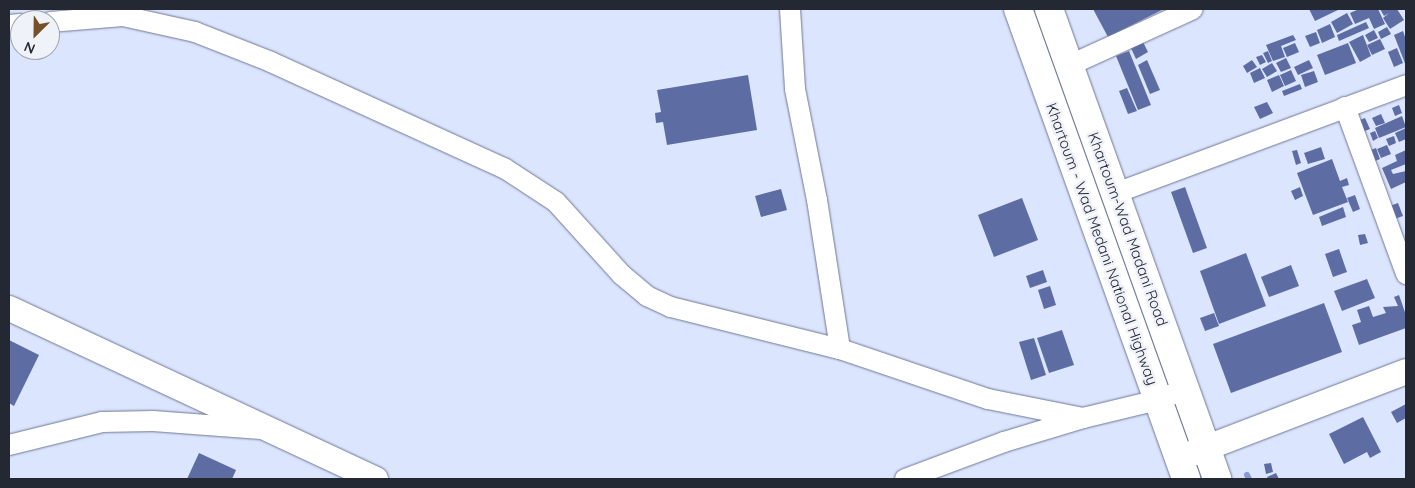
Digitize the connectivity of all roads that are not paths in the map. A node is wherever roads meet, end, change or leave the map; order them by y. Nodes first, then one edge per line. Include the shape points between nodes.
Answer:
1 (790, 9) edge
2 (1018, 9) edge
3 (1048, 9) edge
4 (1193, 9) edge
5 (60, 21) edge
6 (1068, 66) junction
7 (1406, 85) edge
8 (1346, 107) junction
9 (1116, 193) junction
10 (1406, 274) edge
11 (9, 308) edge
12 (840, 349) junction
13 (1406, 371) edge
14 (1186, 389) junction
15 (1158, 400) junction
16 (1083, 418) junction
17 (268, 430) junction
18 (9, 445) edge
19 (1205, 450) junction
20 (1182, 469) edge
21 (375, 479) edge
22 (905, 479) edge
23 (1217, 479) edge

1 - 12 street via 795,89 817,200
2 - 15 highway, Khartoum - Wad Medani National Highway
3 - 6 highway, Khartoum-Wad Madani Road
4 - 6 street
5 - 12 street via 123,16 195,32 271,62 534,185 556,202 622,275 647,296 694,315
6 - 9 highway, Khartoum-Wad Madani Road
7 - 8 street
8 - 9 street
8 - 10 street
9 - 14 highway, Khartoum-Wad Madani Road
11 - 17 street
12 - 16 street via 988,399
13 - 19 street
14 - 15 street
14 - 19 highway, Khartoum-Wad Madani Road
15 - 16 street
15 - 20 highway, Khartoum - Wad Medani National Highway
16 - 22 street via 1004,442
17 - 18 street via 153,421 102,422
17 - 21 street
19 - 20 street
19 - 23 highway

